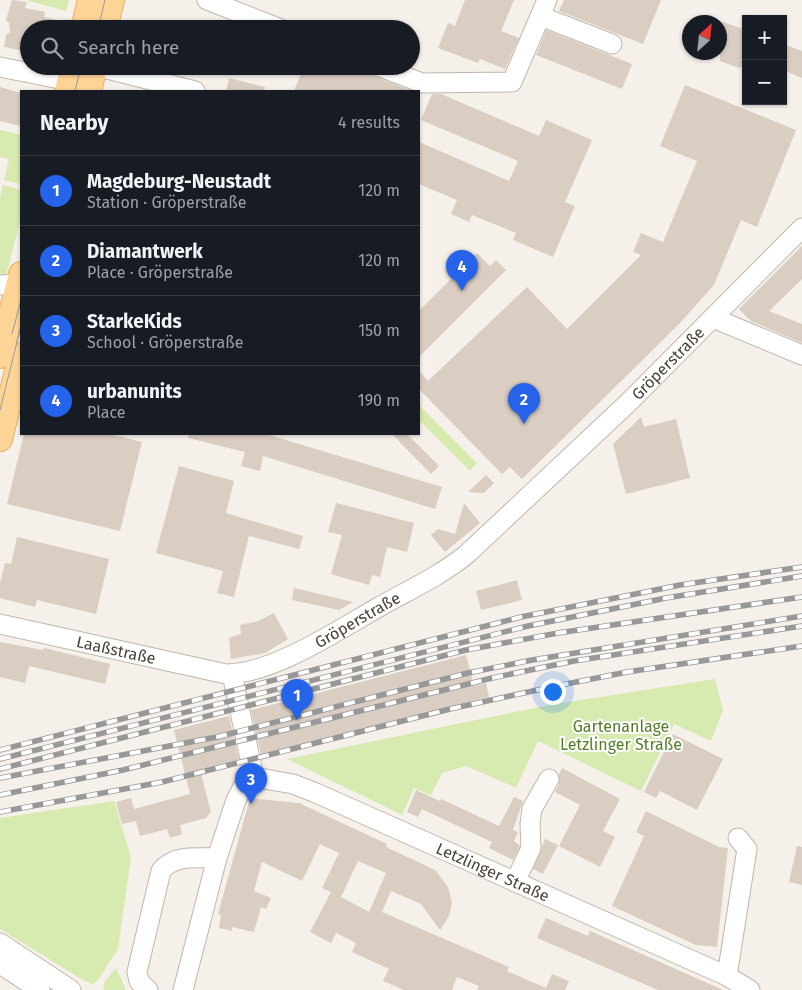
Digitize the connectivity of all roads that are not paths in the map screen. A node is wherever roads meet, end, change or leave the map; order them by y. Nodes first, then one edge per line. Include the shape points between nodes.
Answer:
1 (90, 0) edge
2 (112, 0) edge
3 (207, 0) edge
4 (543, 8) edge
5 (85, 20) edge
6 (107, 20) edge
7 (258, 20) edge
8 (612, 44) dead end
9 (0, 67) edge
10 (20, 71) edge
11 (40, 75) edge
12 (131, 75) edge
13 (401, 75) edge
14 (75, 82) edge
15 (191, 90) edge
16 (802, 228) edge
17 (15, 282) edge
18 (713, 318) junction
19 (802, 355) edge
20 (0, 356) edge
21 (20, 359) edge
22 (0, 439) edge
23 (0, 624) edge
24 (232, 674) junction
25 (254, 777) junction
26 (549, 778) dead end
27 (738, 838) dead end
28 (217, 858) junction
29 (515, 882) junction
30 (0, 943) edge
31 (0, 964) edge
32 (727, 976) junction
33 (40, 990) edge
34 (71, 990) edge
35 (148, 990) edge
36 (184, 990) edge
37 (750, 990) edge

1 - 5 main road
2 - 6 main road
3 - 7 street
4 - 8 street
4 - 13 street via 512,82 422,83
9 - 10 street
11 - 14 street
12 - 15 street
16 - 18 street, Gröperstraße
17 - 20 main road
18 - 19 street, Gröperstraße
18 - 24 street, Gröperstraße via 628,403 458,562 298,652
21 - 22 main road
23 - 24 street, Laaßstraße
24 - 25 street
25 - 28 street via 236,800
25 - 29 street, Letzlinger Straße via 293,784 316,793
26 - 29 street via 532,809 532,848
27 - 32 street via 747,849
28 - 35 street via 176,860 161,871 137,972
28 - 36 street
29 - 32 street, Letzlinger Straße
30 - 34 street
31 - 33 street
32 - 37 street, Letzlinger Straße

